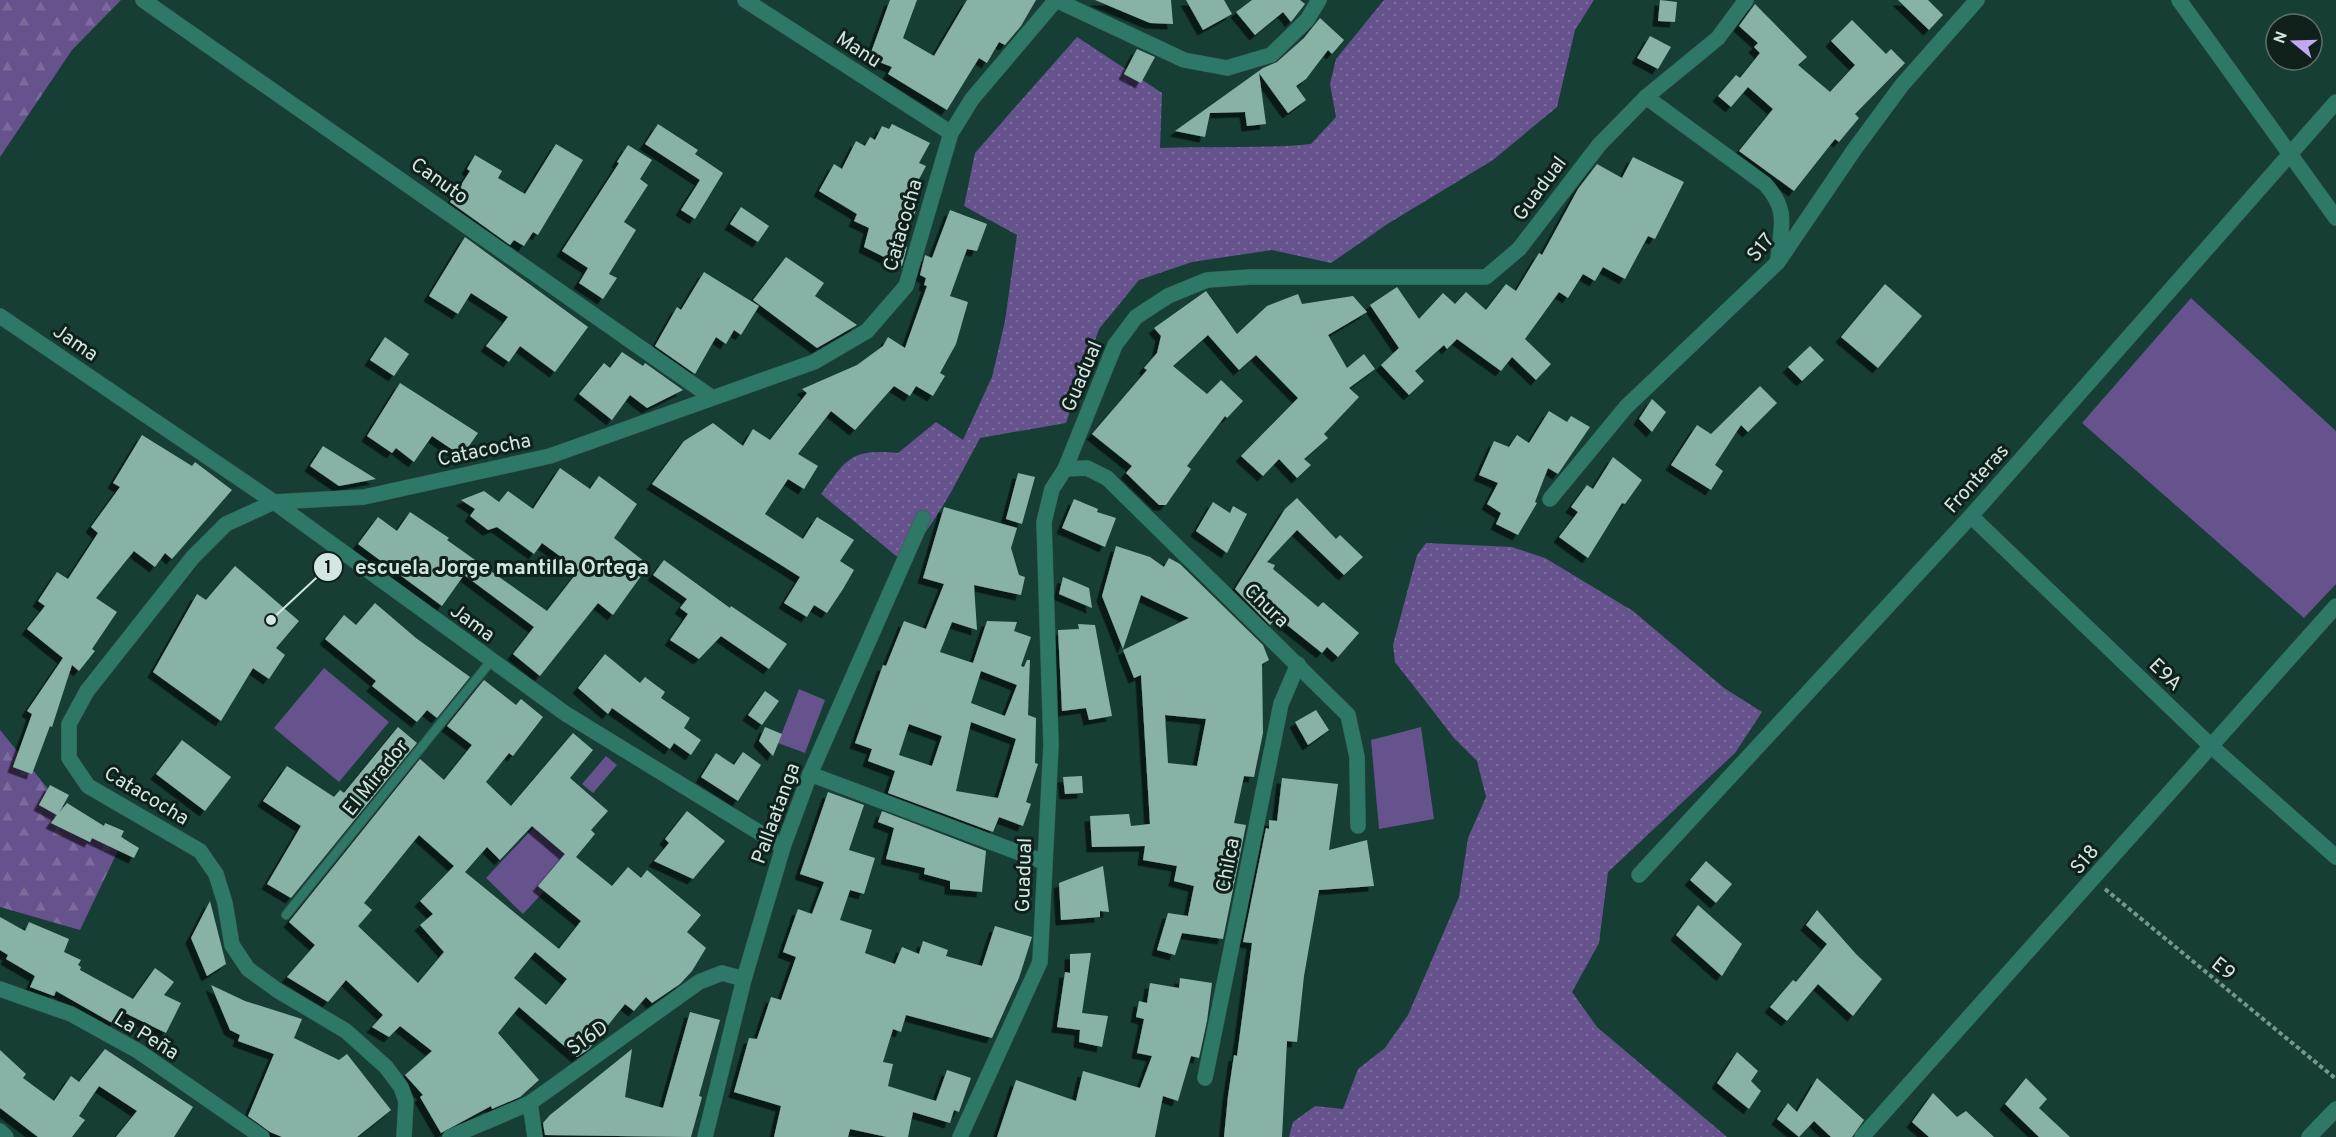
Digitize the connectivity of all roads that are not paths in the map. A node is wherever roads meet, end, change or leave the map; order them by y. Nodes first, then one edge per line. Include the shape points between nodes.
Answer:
1 (143, 0) edge
2 (745, 0) edge
3 (1056, 0) edge
4 (1319, 0) edge
5 (1746, 0) edge
6 (1977, 0) edge
7 (2179, 0) edge
8 (1646, 97) junction
9 (2336, 102) edge
10 (951, 134) junction
11 (2288, 154) junction
12 (2336, 218) edge
13 (1778, 262) junction
14 (0, 316) edge
15 (711, 397) junction
16 (1065, 469) junction
17 (1550, 499) dead end
18 (274, 502) junction
19 (1971, 516) junction
20 (923, 518) dead end
21 (2336, 606) edge
22 (491, 661) junction
23 (1298, 664) junction
24 (2211, 746) junction
25 (810, 774) junction
26 (1358, 826) dead end
27 (783, 847) junction
28 (2336, 857) edge
29 (1044, 862) junction
30 (1639, 876) dead end
31 (286, 915) dead end
32 (744, 979) junction
33 (0, 990) edge
34 (1205, 1078) dead end
35 (530, 1103) junction
36 (2336, 1109) edge
37 (0, 1131) edge
38 (6, 1137) edge
39 (262, 1137) edge
40 (404, 1137) edge
41 (450, 1137) edge
42 (535, 1137) edge
43 (705, 1137) edge
44 (960, 1137) edge
45 (1862, 1137) edge
46 (2309, 1137) edge

1 - 15 street, Canuto
2 - 10 street, Manu
3 - 4 street, Catacocha via 1184,60 1227,68 1271,55 1307,20
3 - 10 street, Catacocha via 972,99
5 - 8 street, Guadual via 1718,38
6 - 13 street, S17 via 1902,86
7 - 11 street
8 - 13 street via 1766,184 1777,197 1783,212
8 - 16 street, Guadual via 1599,145 1519,249 1486,277 1250,277 1207,280 1168,296 1136,317 1115,345
9 - 11 street, Fronteras
10 - 15 street, Catacocha via 906,286 867,331 814,362
11 - 12 street
11 - 19 street, Fronteras
13 - 17 street, S17 via 1626,407
14 - 18 street, Jama
15 - 18 street, Catacocha via 550,456 364,497
16 - 23 street, Chura via 1088,468 1107,478
16 - 29 street, Guadual via 1052,489 1044,522 1051,745
18 - 22 street, Jama
18 - 40 street, Catacocha via 226,524 193,557 87,691 69,724 69,758 88,786 200,851 216,874 232,945 248,969 346,1031 386,1067 406,1101
19 - 24 street, E9A
19 - 30 street, Fronteras
20 - 25 street, Pallaatanga
21 - 24 street, S18
22 - 27 street, Jama via 566,714
22 - 31 lane, El Mirador
23 - 26 street, Chura via 1348,715 1357,757
23 - 34 street, Chilca via 1281,704
24 - 28 street, E9A
24 - 45 street, S18
25 - 27 street, Pallaatanga
25 - 29 street
27 - 32 street, Pallaatanga
29 - 44 street, Guadual via 1041,962
32 - 35 street, S16D via 722,973 699,982
32 - 43 street, Pallaatanga
33 - 39 street, La Peña via 71,1014 138,1050
35 - 41 street, S16D
35 - 42 street
36 - 46 street
37 - 38 street

